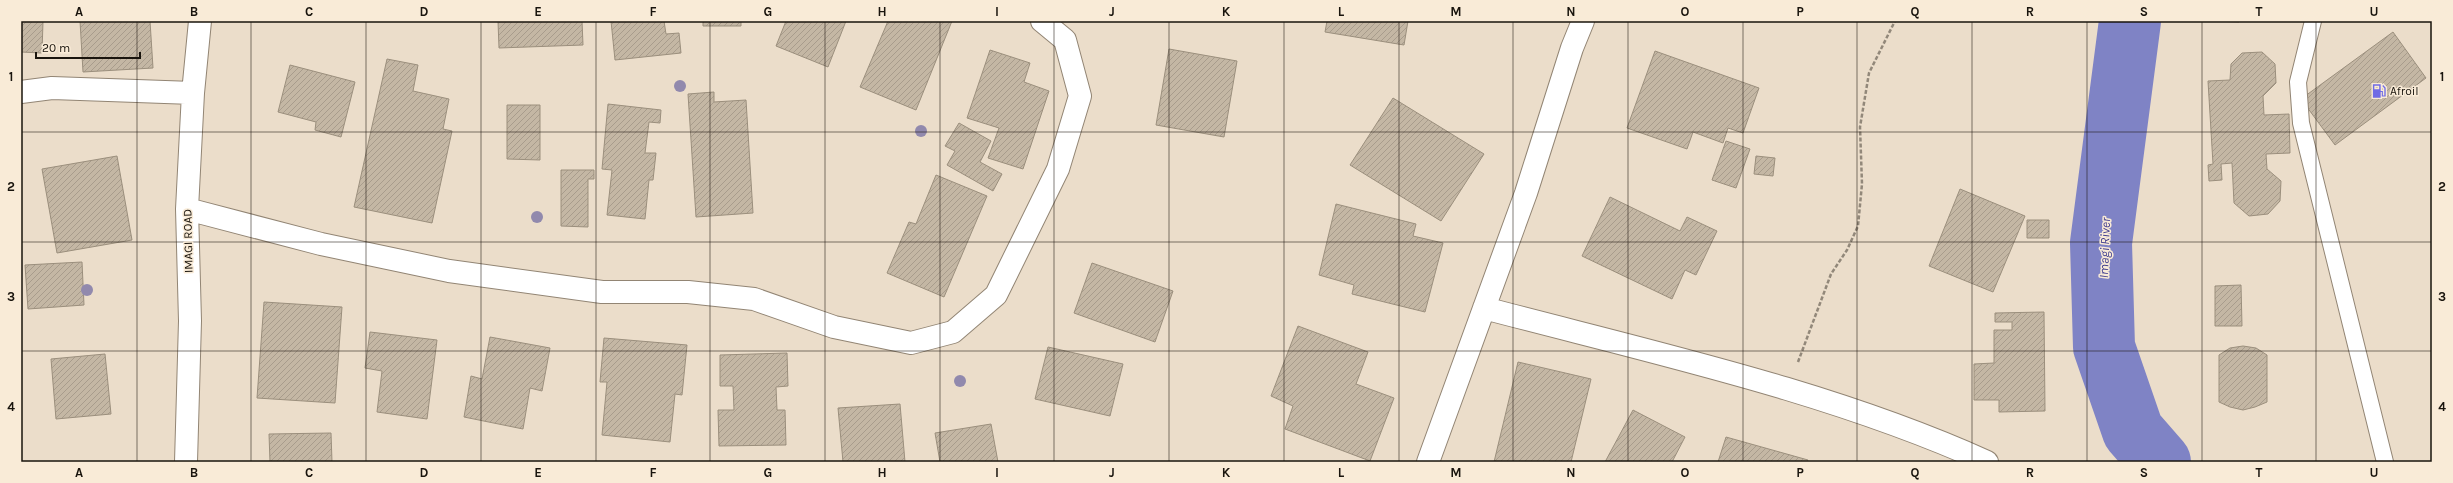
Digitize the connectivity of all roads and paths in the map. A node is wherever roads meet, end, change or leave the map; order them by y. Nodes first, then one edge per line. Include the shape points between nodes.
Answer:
1 (200, 21) edge
2 (1042, 21) edge
3 (1583, 21) edge
4 (1895, 21) edge
5 (2313, 21) edge
6 (21, 92) edge
7 (193, 93) junction
8 (187, 209) junction
9 (1484, 308) junction
10 (1790, 390) junction
11 (186, 462) edge
12 (1428, 462) edge
13 (1987, 462) edge
14 (2385, 462) edge

1 - 7 street, IMAGI ROAD
2 - 8 street via 1065,40 1080,96 1058,169 996,296 954,332 911,342 834,327 754,299 688,292 602,292 450,271 321,244
3 - 9 street via 1526,193
4 - 10 path via 1869,74 1860,127 1862,184 1858,226 1847,250 1831,274 1801,351
5 - 14 lane via 2298,82 2301,123
6 - 7 street via 52,88
7 - 8 street, IMAGI ROAD
8 - 11 street, IMAGI ROAD via 190,321
9 - 10 street
9 - 12 street
10 - 13 street via 1878,419

